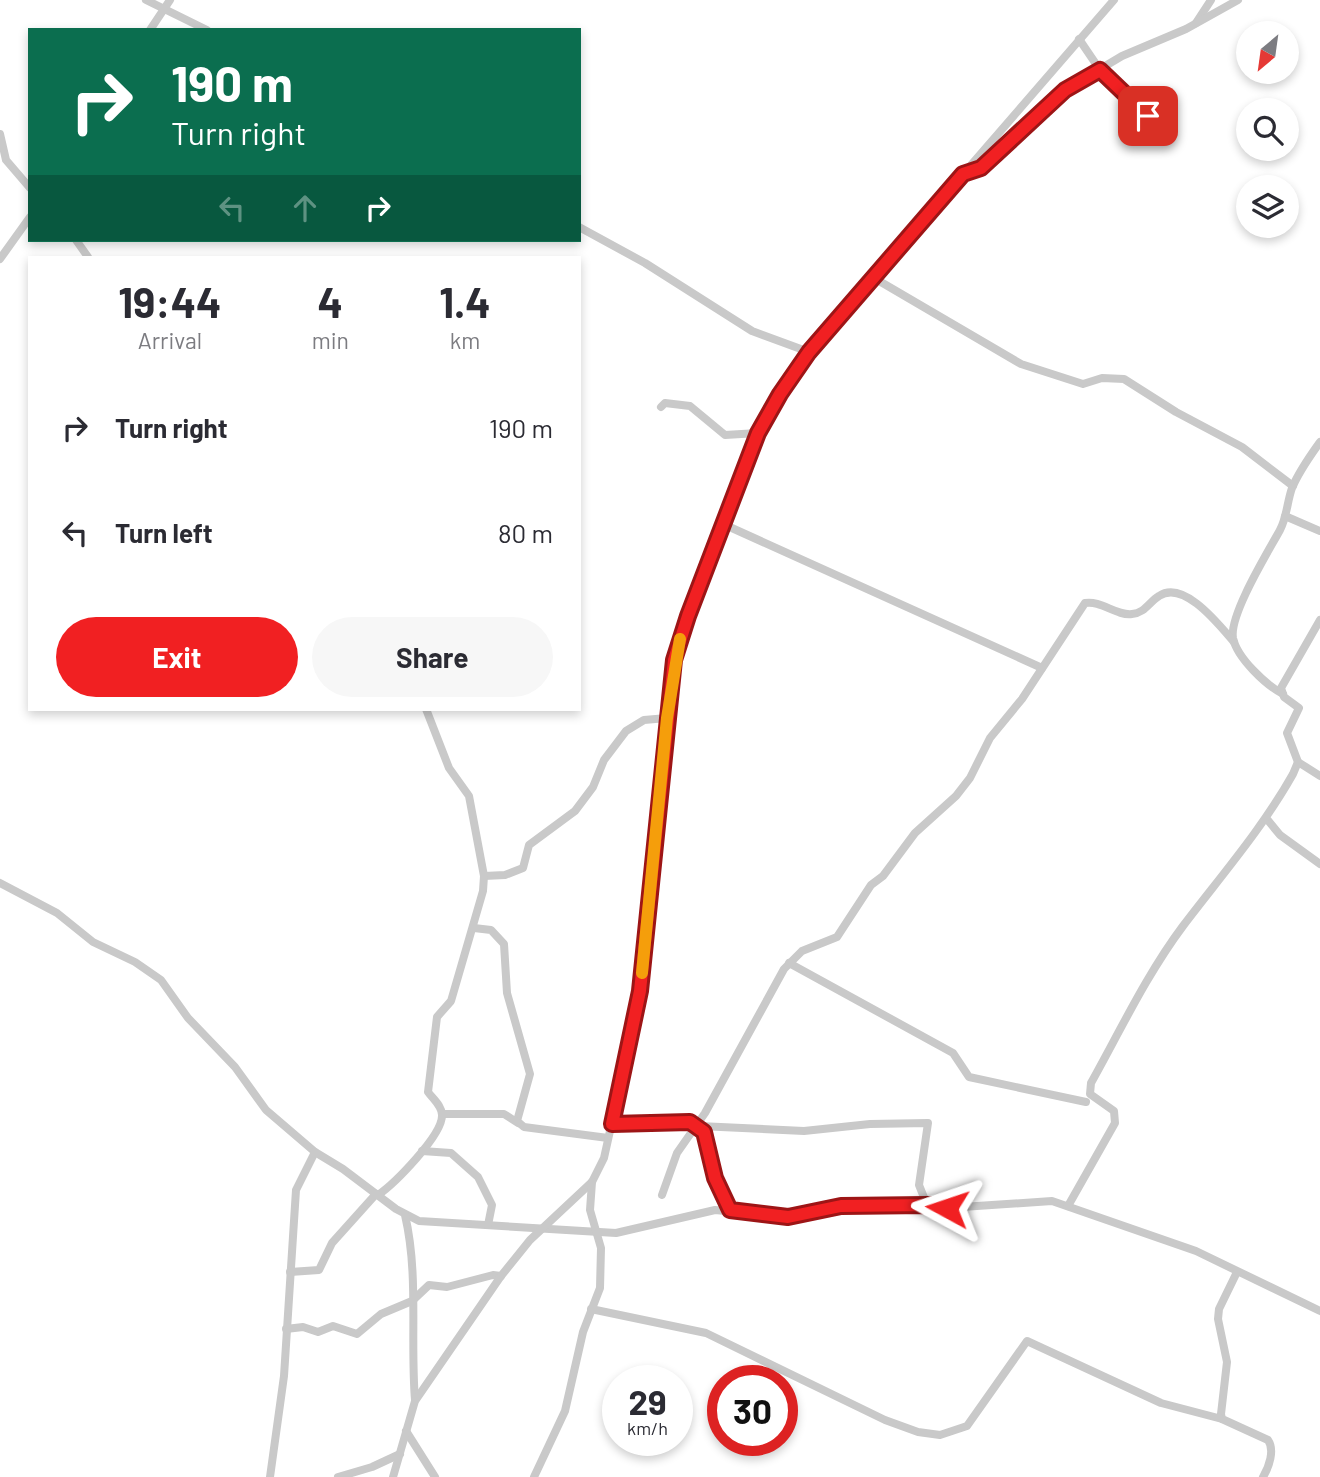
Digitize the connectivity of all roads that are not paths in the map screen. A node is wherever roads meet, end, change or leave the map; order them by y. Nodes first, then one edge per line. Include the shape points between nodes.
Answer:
1 (146, 0) edge
2 (170, 0) edge
3 (1114, 0) edge
4 (1212, 0) edge
5 (1238, 0) edge
6 (164, 10) junction
7 (1194, 25) junction
8 (151, 28) edge
9 (203, 28) edge
10 (1079, 39) junction
11 (1100, 70) junction
12 (1162, 132) dead end
13 (0, 134) edge
14 (963, 174) junction
15 (28, 186) edge
16 (28, 220) edge
17 (581, 228) edge
18 (0, 259) edge
19 (874, 278) junction
20 (809, 352) junction
21 (661, 407) dead end
22 (758, 433) junction
23 (1320, 442) edge
24 (1293, 486) junction
25 (1285, 516) junction
26 (723, 524) junction
27 (1320, 531) edge
28 (1320, 620) edge
29 (1234, 642) junction
30 (1042, 668) junction
31 (1286, 696) junction
32 (427, 711) edge
33 (667, 718) junction
34 (1298, 762) junction
35 (1320, 776) edge
36 (1266, 818) junction
37 (1320, 864) edge
38 (484, 876) junction
39 (0, 883) edge
40 (474, 928) junction
41 (789, 963) junction
42 (1086, 1102) dead end
43 (442, 1114) junction
44 (520, 1124) junction
45 (612, 1124) junction
46 (698, 1125) junction
47 (608, 1138) junction
48 (422, 1151) junction
49 (314, 1152) junction
50 (592, 1182) junction
51 (377, 1195) junction
52 (662, 1195) dead end
53 (927, 1205) junction
54 (1068, 1206) junction
55 (730, 1210) junction
56 (405, 1215) junction
57 (488, 1225) junction
58 (545, 1226) junction
59 (596, 1232) junction
60 (290, 1272) junction
61 (1237, 1272) junction
62 (501, 1276) junction
63 (412, 1301) junction
64 (591, 1309) junction
65 (1320, 1311) edge
66 (286, 1329) junction
67 (415, 1401) junction
68 (1222, 1419) junction
69 (406, 1431) junction
70 (400, 1454) junction
71 (270, 1477) edge
72 (338, 1477) edge
73 (393, 1477) edge
74 (435, 1477) edge
75 (534, 1477) edge
76 (1263, 1477) edge

1 - 6 street
2 - 6 street
3 - 10 street
4 - 7 street
5 - 7 street
6 - 8 street
6 - 9 street
7 - 11 street
10 - 11 street
10 - 14 street
11 - 12 street
11 - 14 street via 1065,90 981,168
13 - 15 street via 6,160
14 - 19 street
16 - 18 street
17 - 20 street via 752,331
19 - 20 street
19 - 24 street via 1021,363 1083,384 1102,378 1124,379 1242,447
20 - 22 street
21 - 22 street via 665,403 688,405 728,436
22 - 26 street
23 - 24 street
24 - 25 street
25 - 27 street
25 - 29 street via 1241,604
26 - 30 street
26 - 33 street via 679,640
28 - 31 street via 1281,688
29 - 30 street via 1213,617 1184,597 1162,594 1135,614 1091,601 1076,612
29 - 31 street via 1261,677
30 - 41 street via 990,737 970,778 870,885 838,937 802,951
31 - 34 street via 1299,708 1287,739
32 - 38 street via 449,768 469,796
33 - 38 street via 644,720 626,731 575,811 529,845 523,868
33 - 45 street via 640,991
34 - 35 street
34 - 36 street
36 - 37 street
36 - 54 street via 1183,925 1091,1083 1090,1094 1114,1111 1115,1124
38 - 40 street
39 - 49 street via 57,913 93,942 161,980 266,1111
40 - 43 street via 451,1000 437,1017 428,1092
40 - 44 street via 491,930 504,944 507,993 530,1074 517,1116
41 - 42 street via 953,1053 970,1077
41 - 46 street
43 - 44 street via 504,1114
43 - 48 street
44 - 47 street
45 - 46 street via 659,1121
45 - 47 street
46 - 52 street via 677,1153
46 - 53 street via 804,1131 928,1123 919,1185
46 - 55 street
47 - 50 street
48 - 51 street
48 - 57 street via 451,1153 478,1177 492,1205
49 - 51 street
49 - 60 street via 296,1190
50 - 58 street
50 - 59 street via 590,1210
51 - 56 street
51 - 60 street via 331,1243 319,1270
53 - 54 street via 947,1208 1052,1201
53 - 55 street via 841,1206 788,1217
54 - 61 street via 1196,1251
55 - 59 street via 698,1213 634,1231
56 - 57 street via 423,1223
56 - 63 street via 412,1246
57 - 58 street
58 - 59 street
58 - 62 street
59 - 64 street via 601,1273
60 - 66 street
61 - 65 street
61 - 68 street via 1219,1309 1227,1362
62 - 63 street via 443,1287 429,1285
62 - 67 street
63 - 66 street via 381,1314 357,1334 333,1326 318,1332 303,1327
63 - 67 street
64 - 68 street via 706,1333 918,1432 940,1435 967,1426 1027,1341 1161,1403
64 - 75 street via 565,1411
66 - 71 street
67 - 69 street
68 - 76 street via 1268,1440 1272,1453
69 - 70 street
69 - 74 street
70 - 72 street
70 - 73 street

